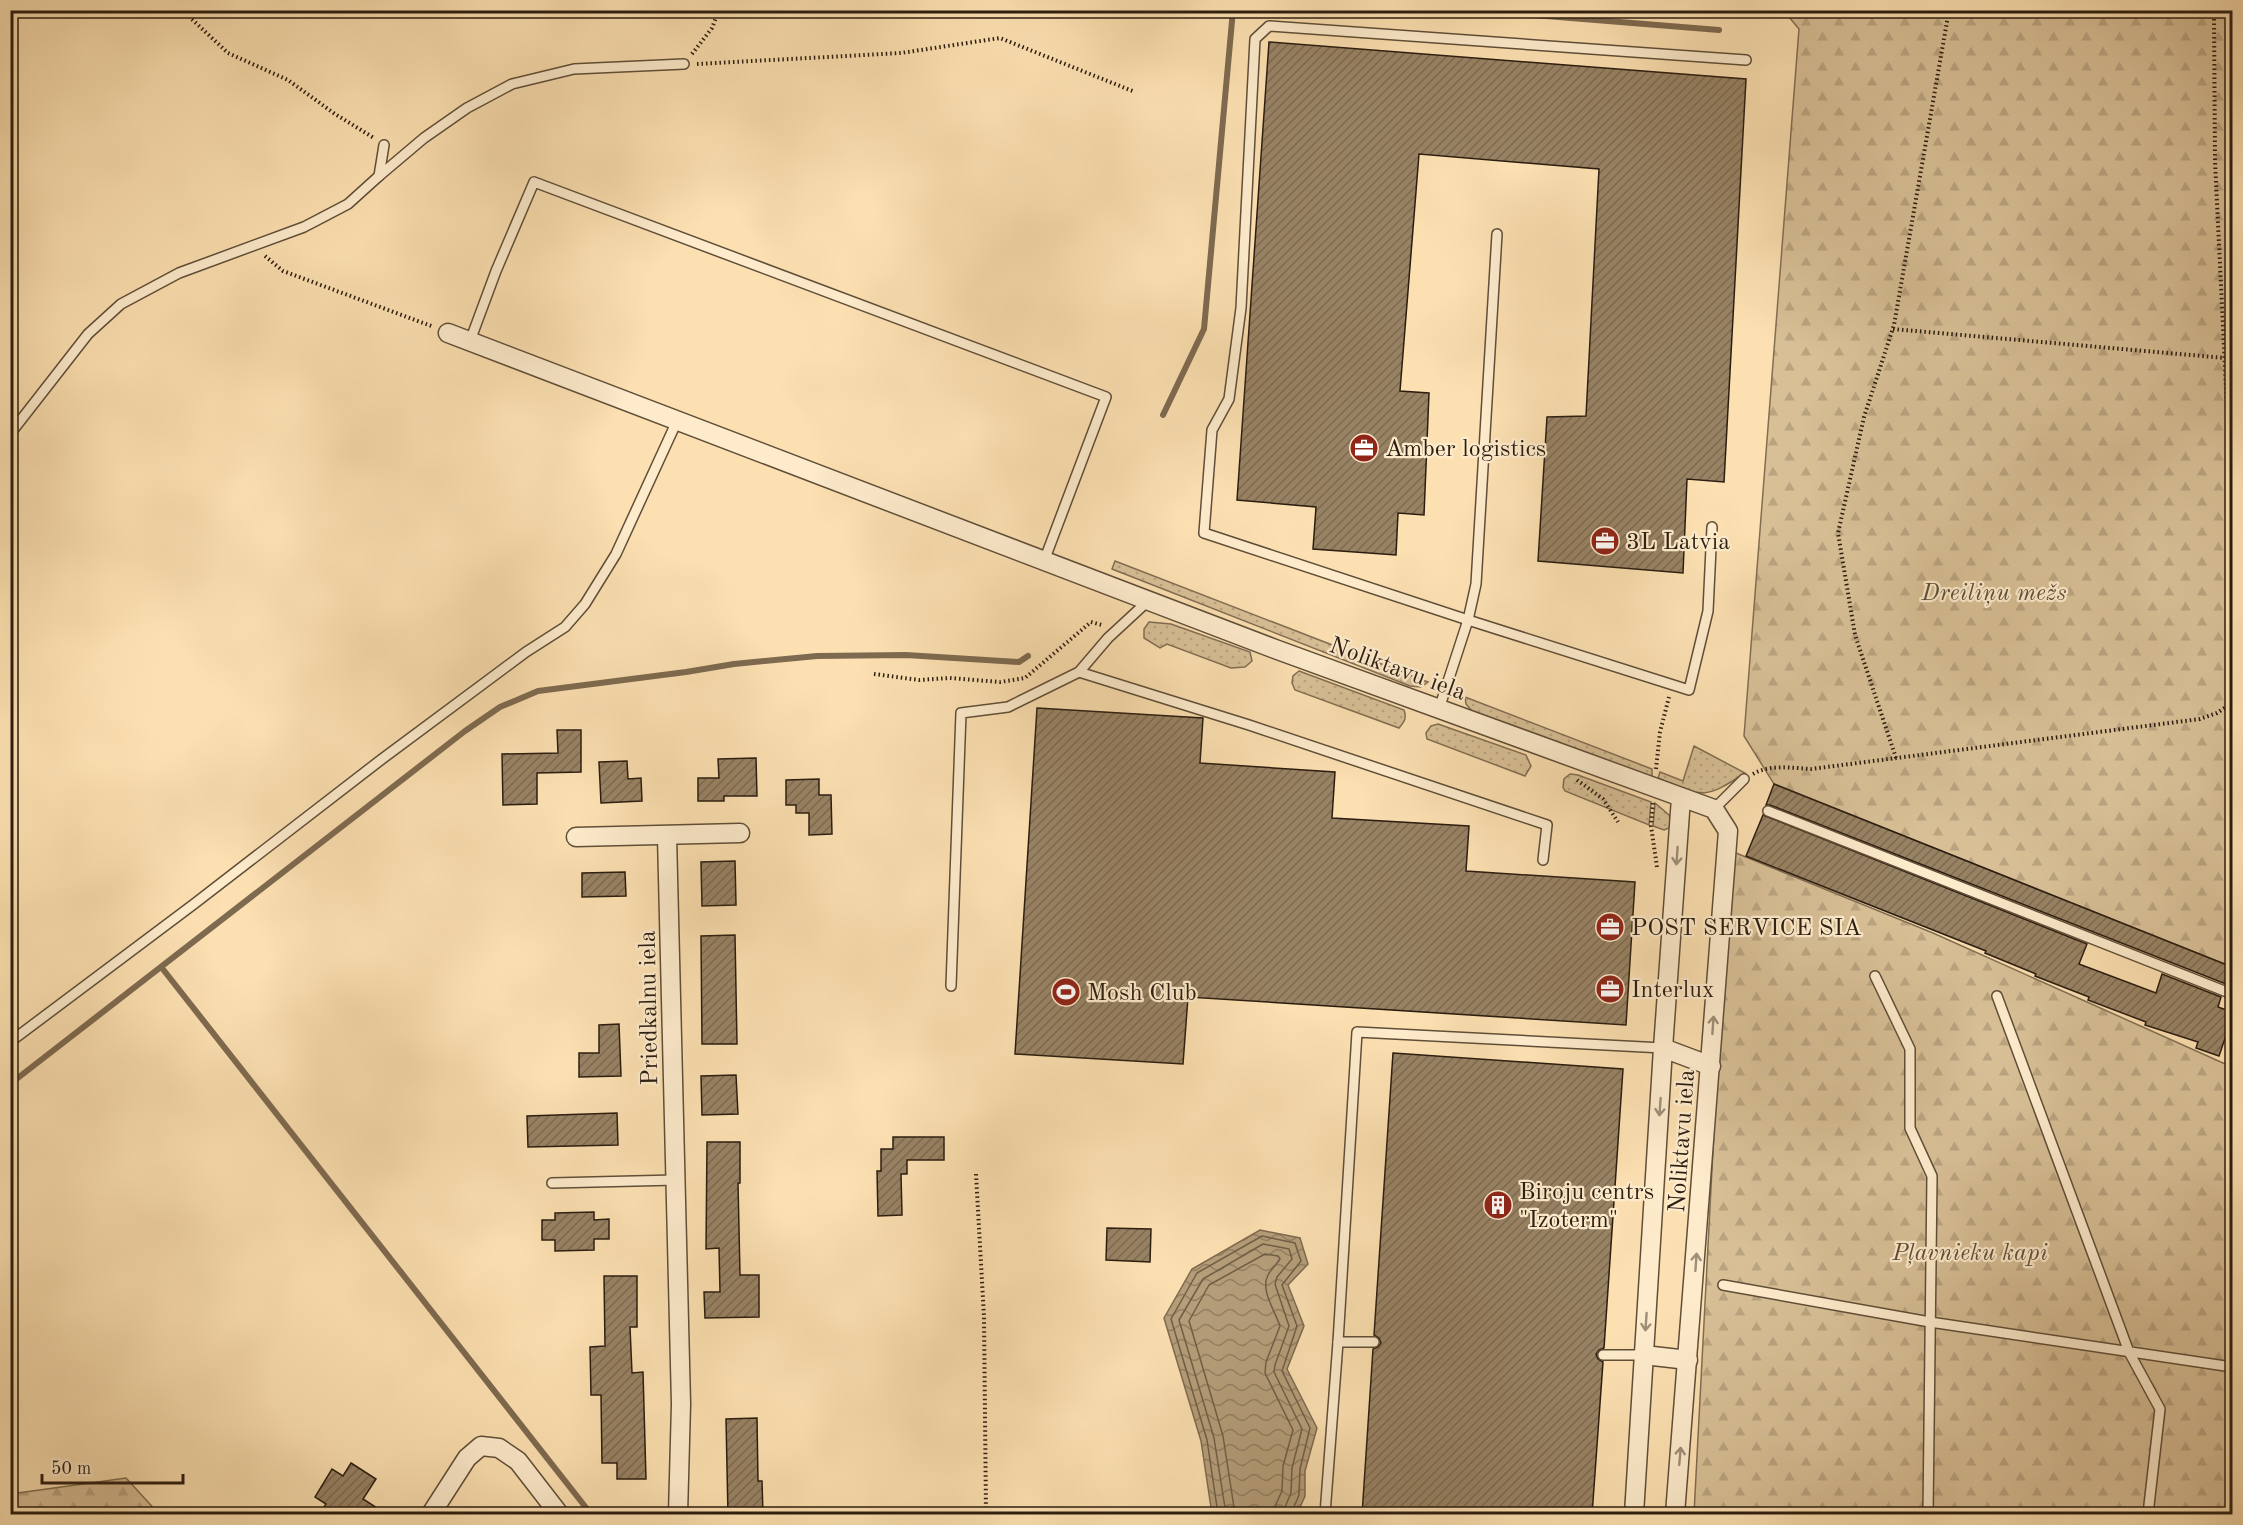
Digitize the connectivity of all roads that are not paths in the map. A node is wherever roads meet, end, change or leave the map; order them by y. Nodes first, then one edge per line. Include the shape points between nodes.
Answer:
1 (1746, 60) dead end
2 (684, 64) road end
3 (384, 145) road end
4 (379, 176) junction
5 (1497, 234) dead end
6 (448, 333) road end
7 (470, 341) junction
8 (677, 421) junction
9 (10, 434) edge
10 (1712, 527) dead end
11 (1044, 561) junction
12 (1148, 601) junction
13 (1468, 620) junction
14 (1079, 672) junction
15 (1439, 708) junction
16 (1744, 779) road end
17 (1682, 798) junction
18 (1714, 809) junction
19 (1768, 811) dead end
20 (740, 833) dead end
21 (667, 836) junction
22 (576, 837) dead end
23 (1543, 860) dead end
24 (1875, 976) dead end
25 (951, 986) dead end
26 (2232, 994) edge
27 (1997, 996) dead end
28 (10, 1042) edge
29 (1663, 1048) junction
30 (1711, 1066) junction
31 (676, 1180) junction
32 (552, 1184) dead end
33 (1723, 1285) dead end
34 (1930, 1322) junction
35 (1338, 1342) junction
36 (1374, 1342) dead end
37 (2129, 1352) junction
38 (1644, 1355) junction
39 (1603, 1356) dead end
40 (1688, 1360) junction
41 (2232, 1367) edge
42 (431, 1515) edge
43 (559, 1515) edge
44 (678, 1515) edge
45 (1325, 1515) edge
46 (1634, 1515) edge
47 (1676, 1515) edge
48 (1928, 1515) edge
49 (2148, 1515) edge

1 - 13 lane via 1269,26 1255,39 1241,308 1229,399 1212,430 1204,533
2 - 4 lane via 574,69 512,84 467,108
3 - 4 lane
4 - 9 lane via 348,204 304,227 179,273 121,304 88,334
5 - 13 lane via 1476,584
6 - 7 street, Noliktavu iela
7 - 8 street, Noliktavu iela
7 - 11 lane via 534,182 1106,397
8 - 11 street, Noliktavu iela
8 - 28 lane via 616,554 585,604 565,627 382,759
10 - 13 lane via 1708,611 1689,690
11 - 12 street, Noliktavu iela
12 - 14 lane
12 - 15 street, Noliktavu iela
13 - 15 lane
14 - 23 lane via 1547,825
14 - 25 lane via 1008,707 961,713
15 - 17 street, Noliktavu iela
16 - 18 lane
17 - 18 street, Noliktavu iela
17 -> 29 street, Noliktavu iela
30 -> 18 street, Noliktavu iela via 1728,831
19 - 26 lane
20 - 21 street
21 - 22 street
21 - 31 street, Priedkalnu iela
24 - 34 lane via 1910,1049 1910,1128 1932,1176
27 - 37 lane
29 - 30 street
29 - 35 lane via 1357,1032
29 -> 38 street, Noliktavu iela
40 -> 30 street, Noliktavu iela
31 - 32 lane
31 - 44 street, Priedkalnu iela via 681,1404
33 - 34 lane
34 - 37 lane
34 - 48 lane
35 - 36 lane
35 - 45 lane
37 - 41 lane
37 - 49 lane via 2160,1409
38 - 39 lane
38 - 40 street
38 - 46 street, Noliktavu iela
47 -> 40 street, Noliktavu iela
42 - 43 street via 467,1458 481,1446 499,1448 518,1461

